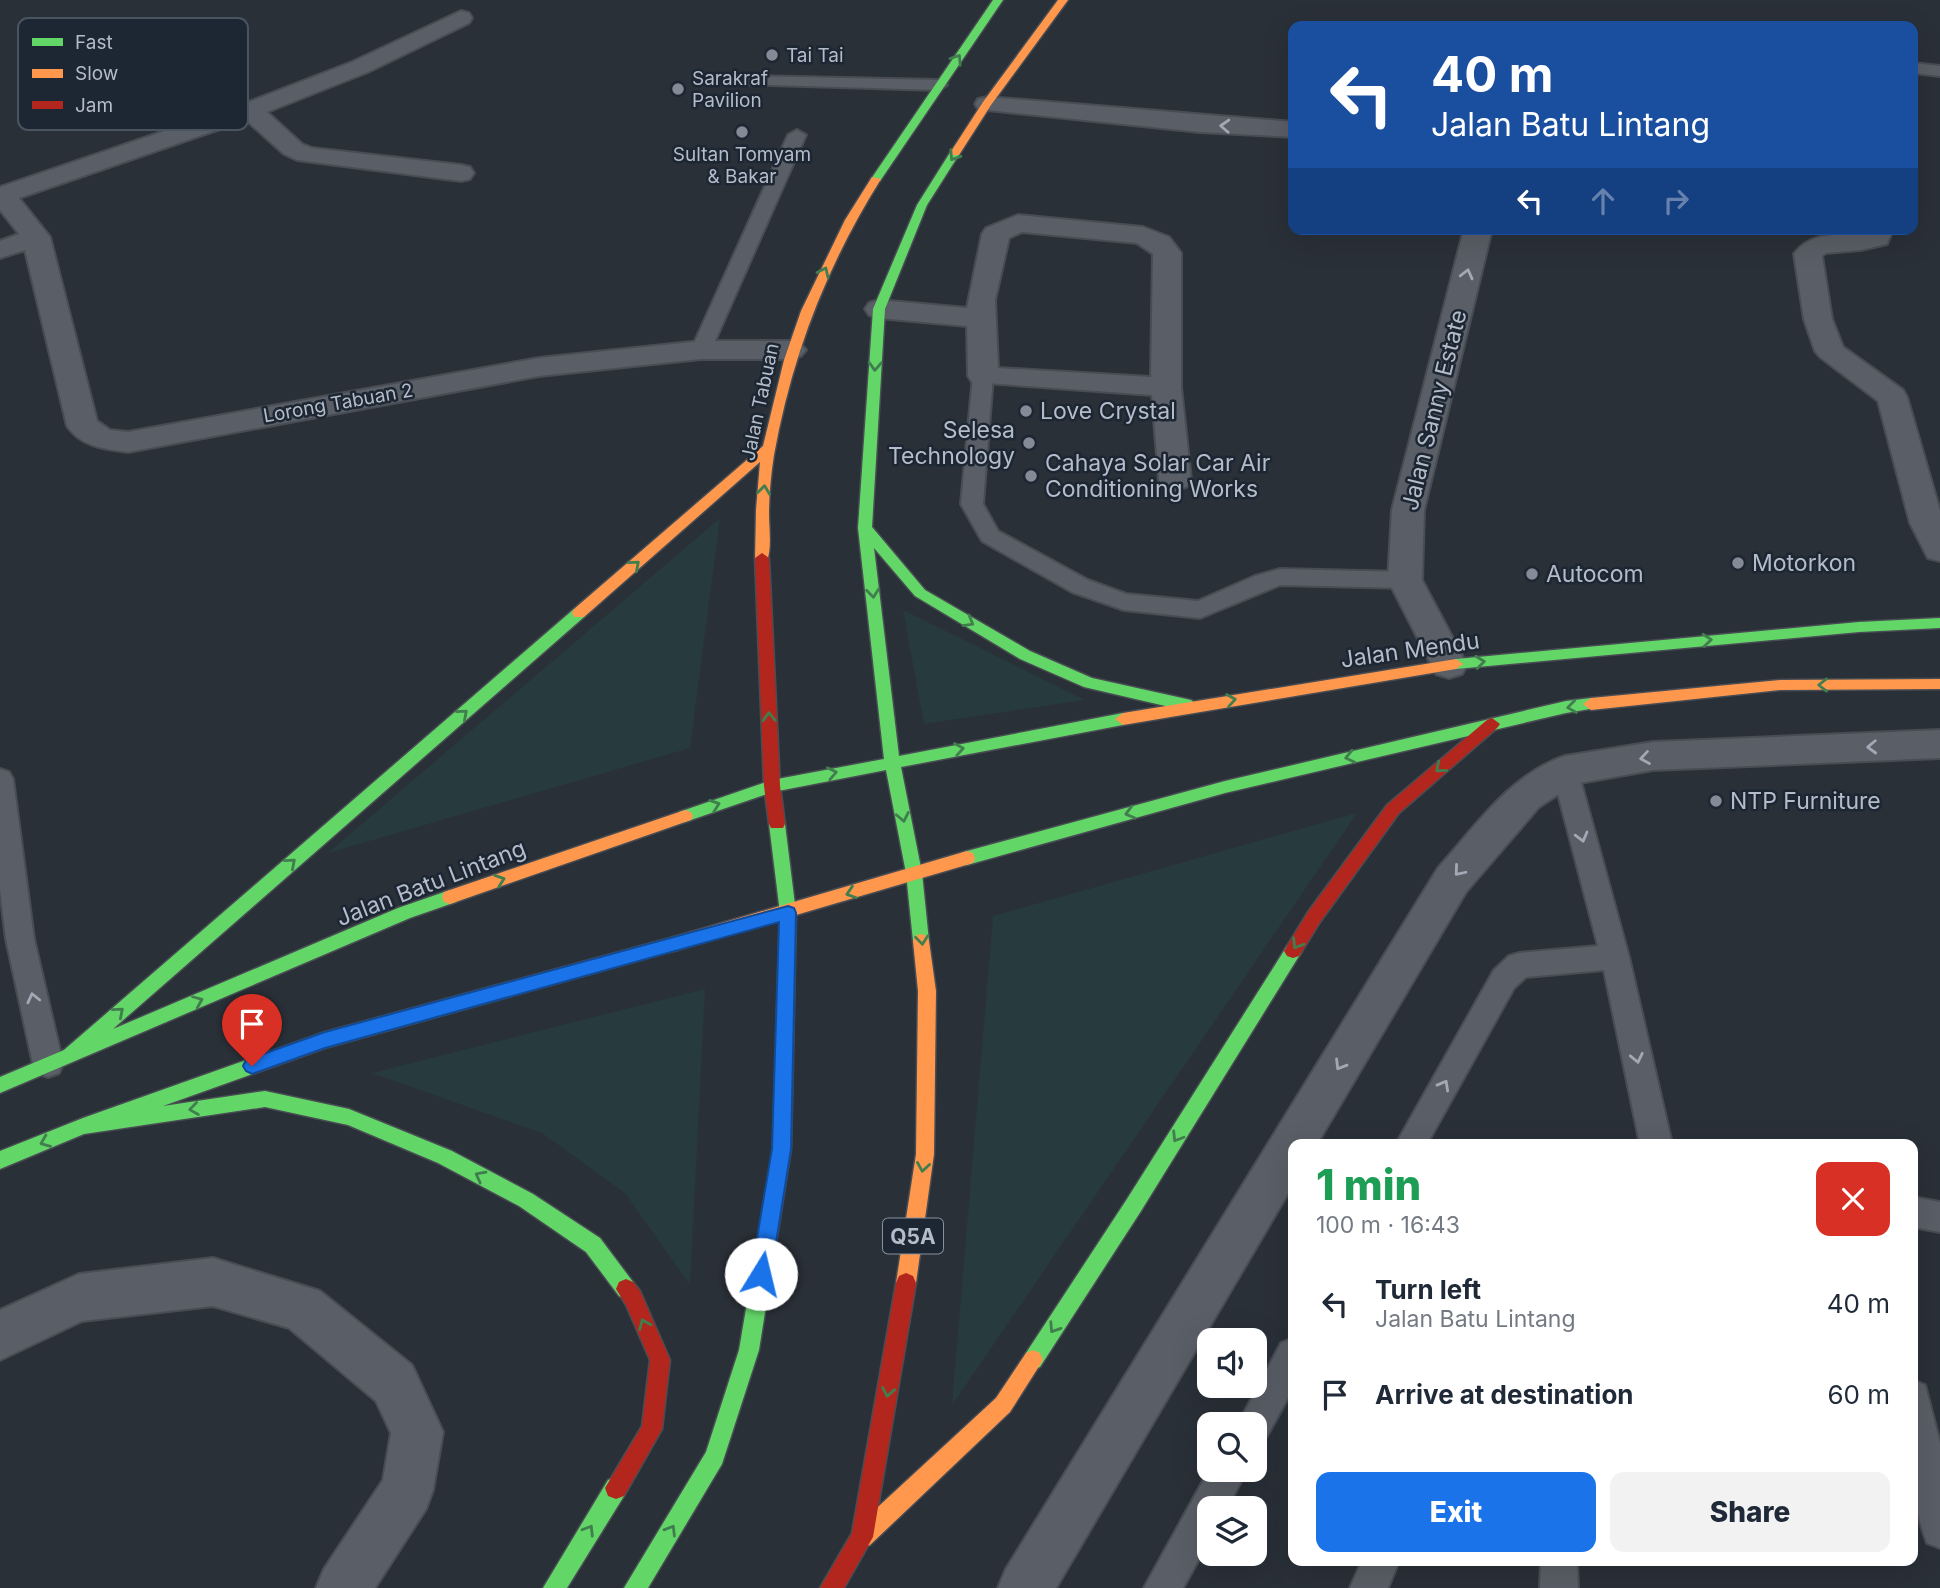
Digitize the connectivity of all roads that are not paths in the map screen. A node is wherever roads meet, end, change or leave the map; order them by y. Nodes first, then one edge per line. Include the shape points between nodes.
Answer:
1 (998, 0) edge
2 (1063, 0) edge
3 (461, 18) dead end
4 (1918, 69) edge
5 (1940, 71) edge
6 (747, 81) dead end
7 (939, 85) junction
8 (987, 104) junction
9 (250, 110) joint
10 (191, 130) edge
11 (1288, 130) edge
12 (797, 135) dead end
13 (461, 173) dead end
14 (1, 194) edge
15 (1477, 235) edge
16 (1878, 235) edge
17 (37, 237) junction
18 (0, 250) edge
19 (878, 309) junction
20 (980, 318) junction
21 (701, 350) junction
22 (791, 350) junction
23 (983, 376) junction
24 (1166, 387) junction
25 (769, 449) junction
26 (1175, 480) dead end
27 (865, 528) junction
28 (1939, 547) edge
29 (1405, 580) junction
30 (1940, 623) edge
31 (1449, 665) junction
32 (1940, 684) edge
33 (1191, 706) junction
34 (1492, 724) junction
35 (1940, 744) edge
36 (892, 761) junction
37 (1564, 771) junction
38 (0, 779) edge
39 (772, 786) junction
40 (914, 873) junction
41 (788, 913) junction
42 (10, 943) edge
43 (1615, 957) junction
44 (58, 1060) junction
45 (0, 1085) edge
46 (83, 1126) junction
47 (1296, 1139) edge
48 (1414, 1139) edge
49 (1655, 1139) edge
50 (1288, 1152) edge
51 (0, 1160) edge
52 (1918, 1213) edge
53 (1940, 1217) edge
54 (0, 1335) edge
55 (1288, 1364) edge
56 (1262, 1412) edge
57 (1918, 1422) edge
58 (1222, 1482) edge
59 (1940, 1530) edge
60 (862, 1537) junction
61 (1379, 1566) edge
62 (1559, 1566) edge
63 (343, 1588) edge
64 (554, 1588) edge
65 (635, 1588) edge
66 (831, 1588) edge
67 (1025, 1588) edge
68 (1163, 1588) edge
69 (1369, 1588) edge
70 (1559, 1588) edge

7 -> 1 main road, Jalan Tabuan
2 - 8 main road
3 - 9 street, Lorong Tabuan 2 via 360,67
4 - 5 lane
6 - 7 lane
22 -> 7 main road, Jalan Tabuan via 849,218
11 -> 8 street
8 -> 19 main road via 922,205
9 - 13 street via 306,155
10 - 14 street, Lorong Tabuan 2
12 - 21 lane
14 - 17 street, Lorong Tabuan 2
29 -> 15 street, Jalan Sanny Estate via 1408,510
16 - 28 street via 1818,245 1808,254 1818,319 1830,351 1892,397 1927,523
17 - 18 street
17 - 21 street, Lorong Tabuan 2 via 83,426 102,439 128,442 539,367
19 - 20 street
19 -> 27 main road
20 - 23 street
20 - 24 street via 996,234 1006,228 1018,223 1143,235 1167,253
21 - 22 street, Lorong Tabuan 2
22 - 25 main road, Jalan Tabuan
23 - 24 street
23 - 29 lane via 972,504 990,536 1080,586 1124,602 1200,610 1280,577
24 - 26 street
39 -> 25 main road, Jalan Tabuan via 760,524
44 -> 25 main road
27 -> 33 main road via 920,593 1025,655 1089,683
27 -> 36 main road
29 - 31 street, Jalan Sanny Estate
31 -> 30 main road, Jalan Mendu via 1859,626
33 -> 31 main road, Jalan Mendu
32 -> 34 main road via 1781,685 1566,707
36 -> 33 main road, Jalan Mendu
34 -> 40 main road via 1225,787
34 -> 60 main road via 1393,809 1314,917 1003,1405
35 -> 37 street via 1653,756
39 -> 36 main road, Jalan Batu Lintang
36 -> 40 main road
37 -> 43 lane
37 -> 47 street via 1525,796 1452,880
38 - 42 lane
39 - 41 main road, Jalan Tabuan
44 -> 39 main road, Jalan Batu Lintang via 404,913
40 -> 41 main road
40 -> 60 main road, Q5A via 927,991 925,1154
41 - 46 main road via 325,1040
65 -> 41 main road, Jalan Tabuan via 715,1457 749,1350 782,1149
44 -> 42 lane
48 -> 43 lane via 1504,979 1519,965
43 -> 49 lane
44 - 45 main road, Jalan Batu Lintang
46 -> 51 main road
64 -> 46 main road via 652,1429 660,1360 633,1298 593,1245 526,1200 445,1157 349,1117 265,1099
50 -> 67 street
52 - 53 lane
54 - 63 street via 79,1298 213,1282 303,1308 394,1383 417,1432 407,1490
55 - 56 lane
57 - 59 lane
58 - 68 lane
60 - 66 main road, Q5A
61 - 69 lane
62 - 70 lane

